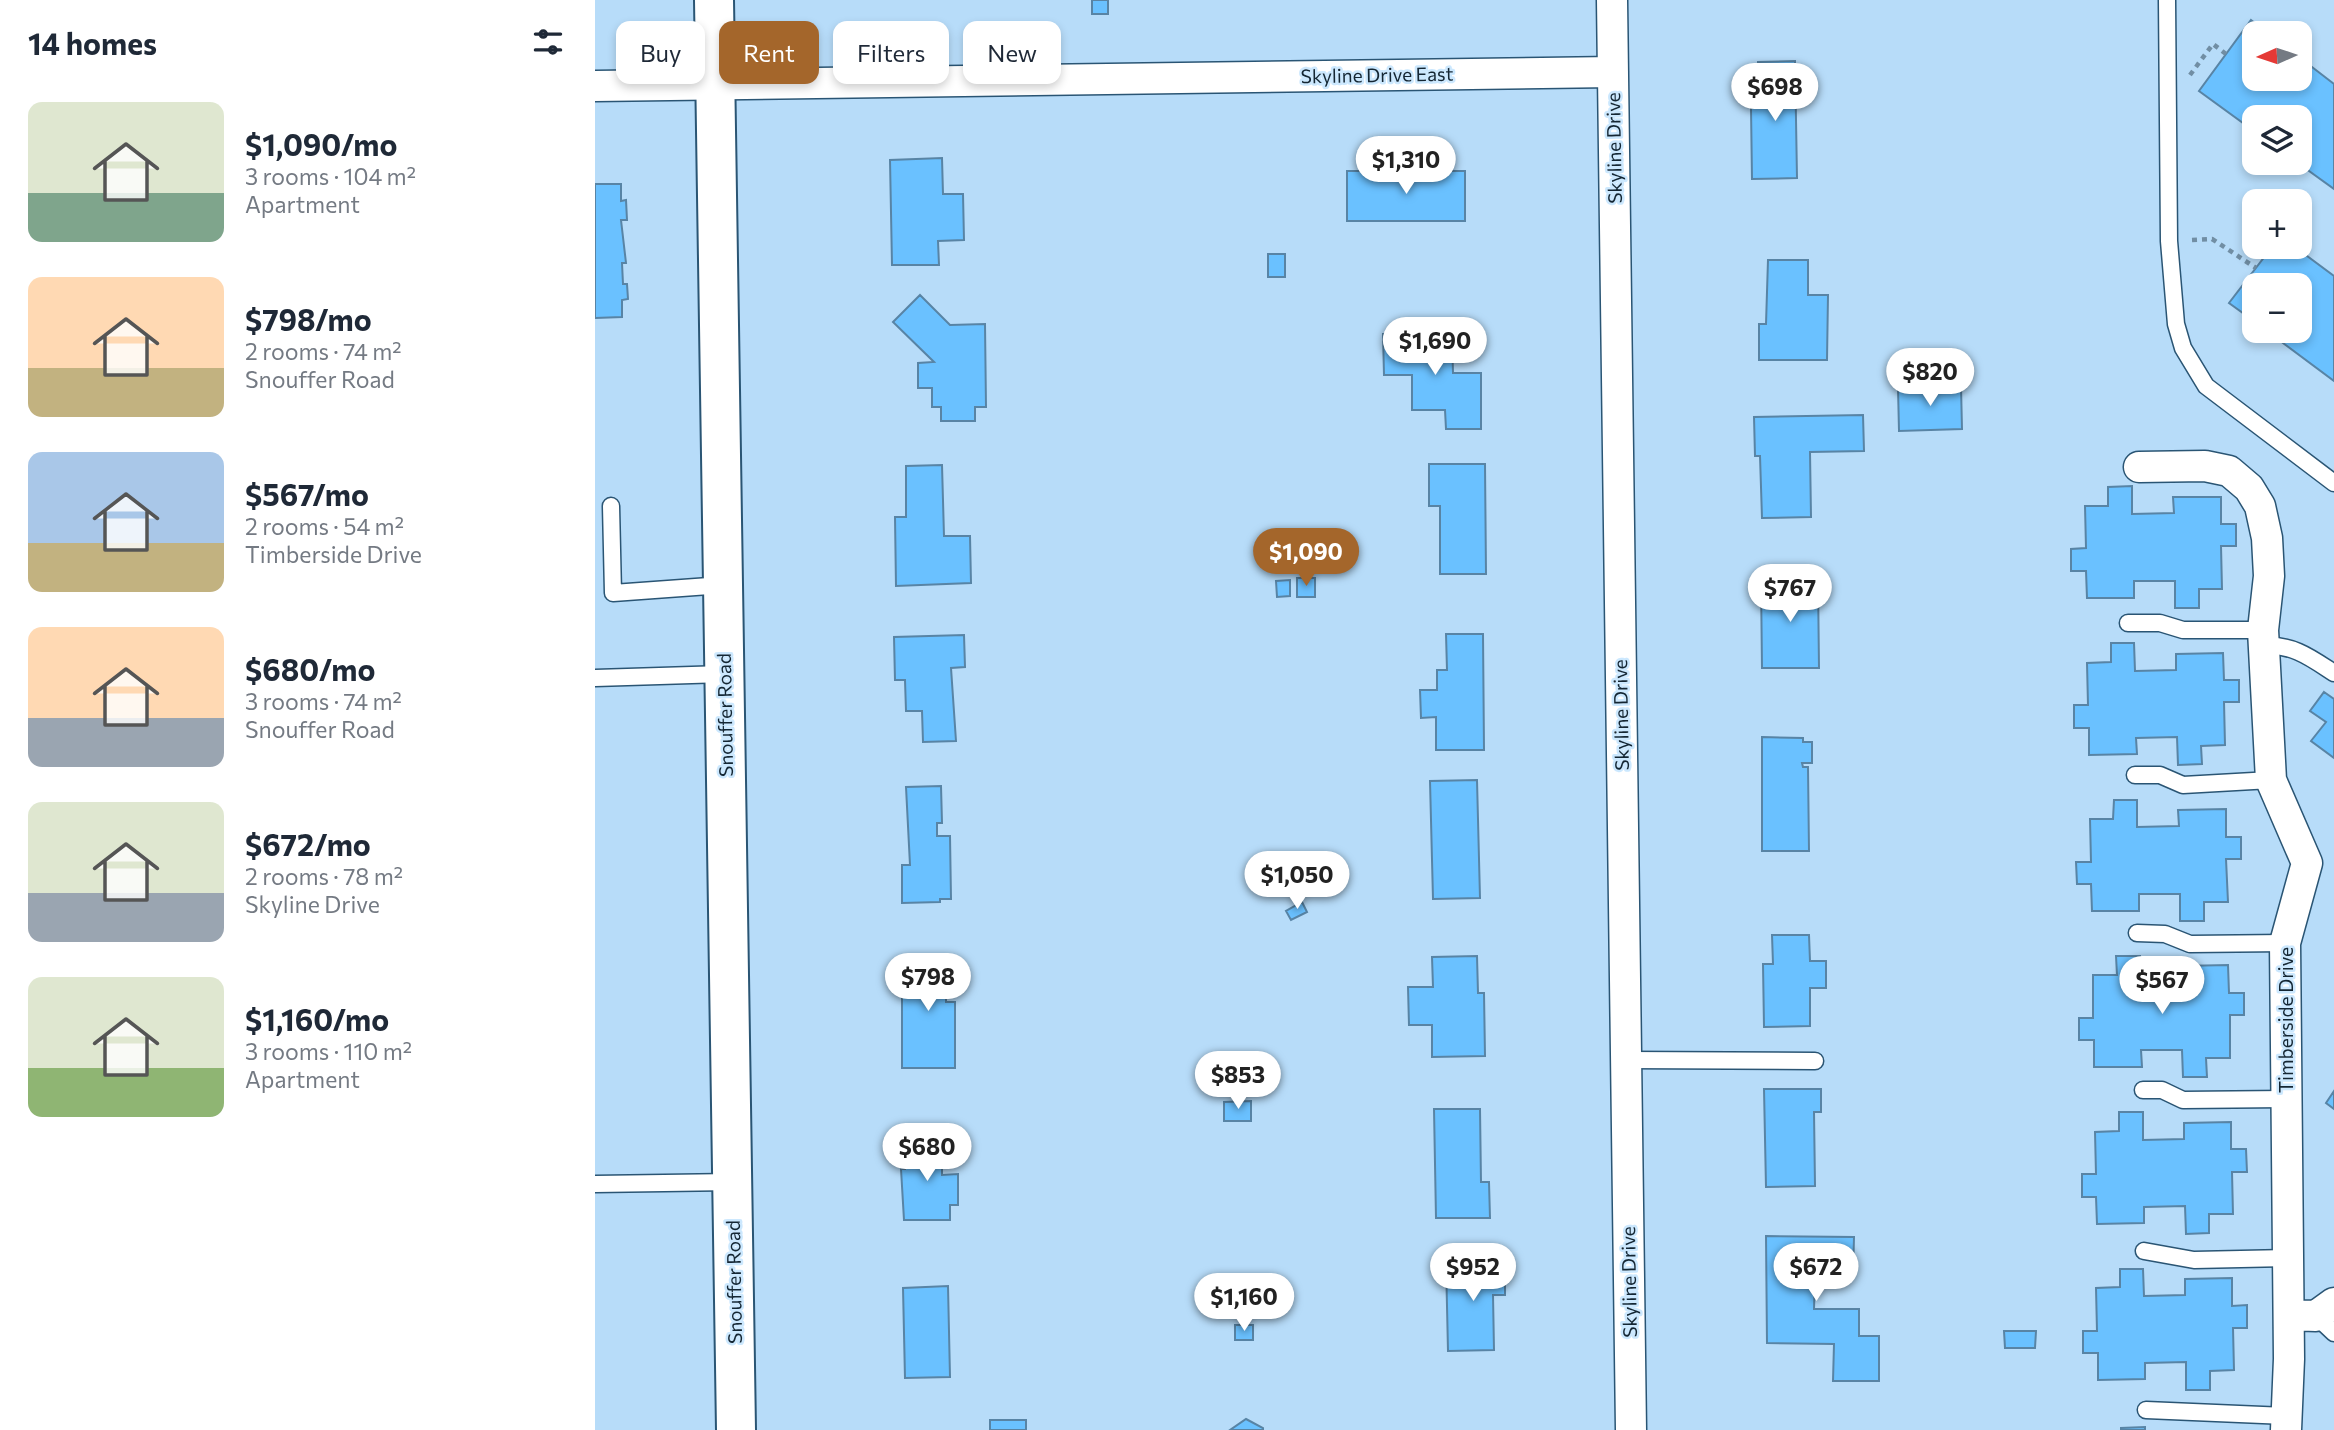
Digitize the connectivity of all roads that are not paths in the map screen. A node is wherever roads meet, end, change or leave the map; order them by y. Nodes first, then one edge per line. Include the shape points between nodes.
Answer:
1 (714, 0) edge
2 (1612, 0) edge
3 (2167, 0) edge
4 (1612, 72) junction
5 (715, 84) junction
6 (595, 86) edge
7 (2140, 467) dead end
8 (2334, 483) edge
9 (611, 506) dead end
10 (723, 585) junction
11 (2128, 623) dead end
12 (2264, 638) junction
13 (2334, 673) edge
14 (725, 674) junction
15 (595, 678) edge
16 (2135, 775) dead end
17 (2271, 780) junction
18 (2320, 861) edge
19 (2137, 933) dead end
20 (2284, 943) junction
21 (1626, 1060) junction
22 (1815, 1061) dead end
23 (2143, 1090) dead end
24 (2285, 1099) junction
25 (733, 1182) junction
26 (595, 1184) edge
27 (2144, 1251) dead end
28 (2288, 1258) junction
29 (2318, 1317) edge
30 (2146, 1410) dead end
31 (2286, 1423) edge
32 (736, 1430) edge
33 (1631, 1430) edge

1 - 5 main road, Snouffer Road
2 - 4 street, Skyline Drive
3 - 8 lane via 2168,241 2176,324 2192,367 2206,386
4 - 5 street, Skyline Drive East
4 - 21 street, Skyline Drive
5 - 6 street, Skyline Drive East
5 - 10 main road, Snouffer Road
7 - 12 street, Timberside Drive via 2229,471 2249,488 2260,506 2267,538
9 - 10 lane via 613,593
10 - 14 main road, Snouffer Road
11 - 12 lane via 2160,623 2183,631
12 - 13 lane via 2298,650
12 - 17 street, Timberside Drive
14 - 15 lane
14 - 25 main road, Snouffer Road
16 - 17 lane via 2160,775 2183,785
17 - 18 street, Timberside Drive
18 - 20 street, Timberside Drive
19 - 20 lane via 2165,933 2190,944
20 - 24 street, Timberside Drive
21 - 22 lane
21 - 33 street, Skyline Drive
23 - 24 lane via 2162,1090 2183,1100
24 - 28 street, Timberside Drive
25 - 26 lane
25 - 32 main road, Snouffer Road
27 - 28 lane via 2194,1260
28 - 29 street, Timberside Drive
29 - 31 street, Timberside Drive
30 - 31 lane

